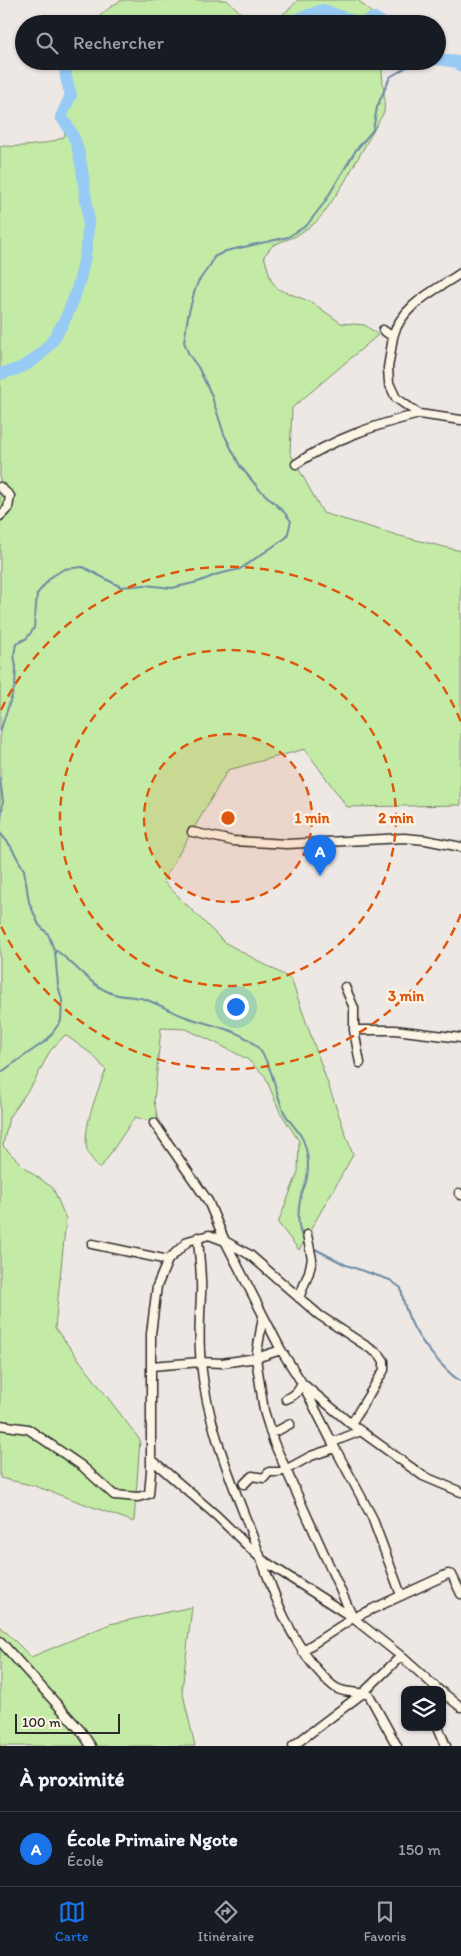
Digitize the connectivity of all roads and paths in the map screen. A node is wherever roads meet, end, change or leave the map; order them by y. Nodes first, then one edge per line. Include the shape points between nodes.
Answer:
1 (461, 273) edge
2 (383, 330) dead end
3 (393, 337) junction
4 (419, 414) junction
5 (461, 420) edge
6 (296, 464) dead end
7 (0, 487) edge
8 (0, 516) edge
9 (192, 832) dead end
10 (461, 848) edge
11 (345, 987) dead end
12 (354, 1030) junction
13 (461, 1038) edge
14 (360, 1063) dead end
15 (154, 1123) dead end
16 (307, 1235) dead end
17 (198, 1238) junction
18 (225, 1241) junction
19 (92, 1244) dead end
20 (168, 1260) junction
21 (299, 1298) junction
22 (264, 1316) junction
23 (281, 1350) junction
24 (256, 1358) junction
25 (200, 1362) junction
26 (151, 1366) junction
27 (302, 1383) junction
28 (286, 1399) dead end
29 (290, 1424) dead end
30 (351, 1424) junction
31 (0, 1425) edge
32 (361, 1431) junction
33 (270, 1432) junction
34 (334, 1445) junction
35 (151, 1459) junction
36 (288, 1469) junction
37 (244, 1484) dead end
38 (461, 1492) edge
39 (261, 1559) junction
40 (461, 1594) edge
41 (401, 1595) junction
42 (353, 1618) junction
43 (0, 1641) edge
44 (302, 1651) junction
45 (401, 1656) junction
46 (431, 1686) edge
47 (362, 1693) junction
48 (446, 1695) edge
49 (461, 1707) edge
50 (440, 1731) edge
51 (91, 1746) edge
52 (293, 1746) edge
53 (397, 1746) edge
54 (446, 1746) edge

1 - 3 street via 409,308 400,318
2 - 3 street
3 - 4 street via 388,368 390,383 396,398
4 - 5 street
4 - 6 street via 352,434
7 - 8 street via 10,496 8,508
9 - 10 street via 233,842 287,844 404,838
11 - 12 street via 354,1008
12 - 13 street via 395,1030
12 - 14 street
15 - 18 street via 208,1201
16 - 21 street via 312,1259
17 - 18 street via 210,1235
17 - 20 street via 188,1241
17 - 25 street
18 - 21 street via 250,1255
18 - 22 street
19 - 20 street
20 - 26 street via 157,1286
21 - 30 street via 384,1361 382,1376
22 - 23 street
22 - 24 street
23 - 24 street
23 - 27 street
24 - 25 street via 222,1363
24 - 33 street
25 - 26 street
25 - 39 street via 208,1411 219,1447
26 - 35 street
27 - 28 street via 300,1390
27 - 30 street
27 - 34 street
29 - 33 street via 277,1432
30 - 32 street
31 - 35 street via 28,1429 82,1466 114,1495 138,1497 149,1494
32 - 34 street
32 - 38 street via 423,1476
33 - 36 street
34 - 36 street
34 - 41 street via 372,1517
35 - 39 street
36 - 37 street via 272,1471 264,1478 252,1476
36 - 42 street
39 - 42 street
39 - 44 street via 274,1598
40 - 41 street via 452,1575 448,1574
41 - 42 street
42 - 44 street
42 - 45 street
43 - 51 street
44 - 47 street via 336,1688
45 - 46 street
45 - 47 street
47 - 52 street
47 - 53 street via 373,1701
48 - 49 street
50 - 54 street

